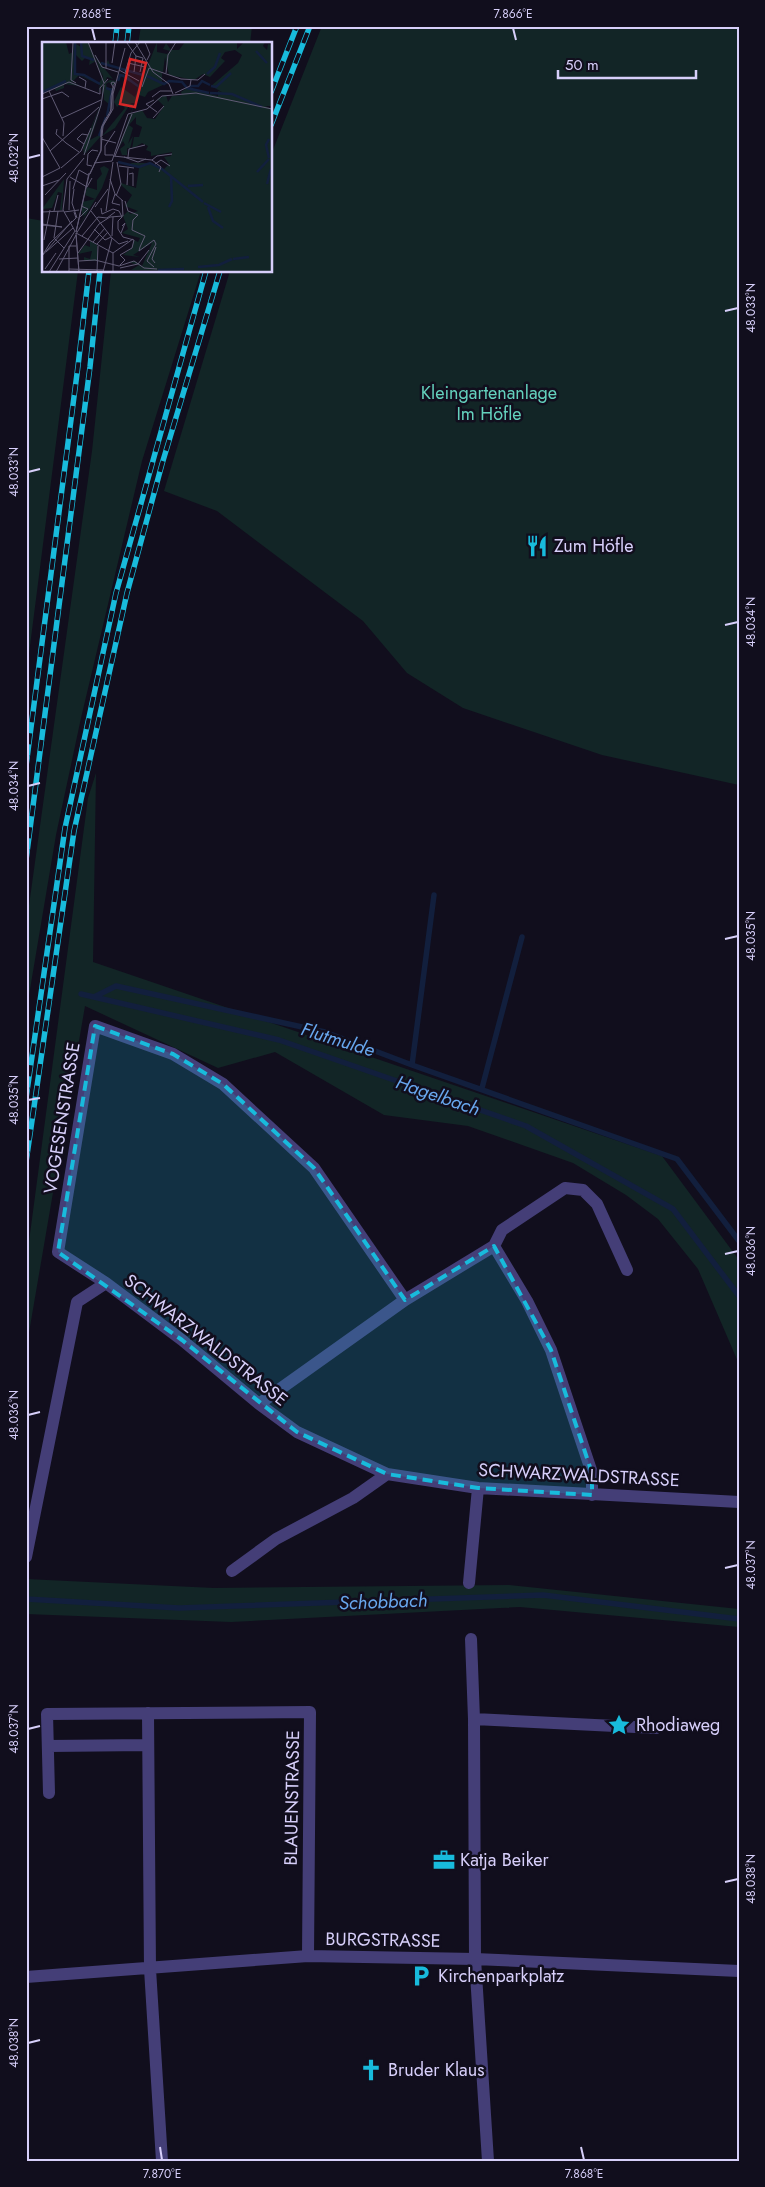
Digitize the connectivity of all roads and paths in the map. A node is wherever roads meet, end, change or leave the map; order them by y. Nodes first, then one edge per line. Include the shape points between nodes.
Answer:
1 (494, 1246) junction
2 (627, 1270) dead end
3 (106, 1284) junction
4 (405, 1300) junction
5 (259, 1404) junction
6 (387, 1474) junction
7 (478, 1488) junction
8 (592, 1495) junction
9 (739, 1502) edge
10 (26, 1557) edge
11 (232, 1571) dead end
12 (470, 1583) dead end
13 (471, 1639) dead end
14 (148, 1713) junction
15 (474, 1719) junction
16 (656, 1728) dead end
17 (148, 1745) junction
18 (48, 1746) junction
19 (49, 1793) dead end
20 (308, 1956) junction
21 (475, 1959) junction
22 (150, 1969) junction
23 (739, 1971) edge
24 (26, 1977) edge
25 (162, 2161) edge
26 (488, 2161) edge

1 - 2 street via 502,1230 565,1188 583,1190 598,1204
1 - 4 street
1 - 8 street via 527,1301 551,1350 592,1472
3 - 4 street, VOGESENSTRASSE via 58,1252 95,1026 173,1054 223,1084 314,1168
3 - 5 street, SCHWARZWALDSTRASSE via 182,1340
3 - 10 street, SCHWARZWALDSTRASSE via 77,1302
4 - 5 street
5 - 6 street, SCHWARZWALDSTRASSE via 297,1432
6 - 7 street, SCHWARZWALDSTRASSE
6 - 11 street via 353,1498 276,1539
7 - 8 street, SCHWARZWALDSTRASSE
7 - 12 street
8 - 9 street, SCHWARZWALDSTRASSE
13 - 15 street
14 - 17 street
14 - 18 street, BLAUENSTRASSE via 47,1714
14 - 20 street, BLAUENSTRASSE via 310,1712
15 - 16 street
15 - 21 street
17 - 18 street
17 - 22 street
18 - 19 street, BLAUENSTRASSE
20 - 21 street, BURGSTRASSE
20 - 22 street, BURGSTRASSE
21 - 23 street, BURGSTRASSE
21 - 26 street
22 - 24 street, BURGSTRASSE
22 - 25 street

